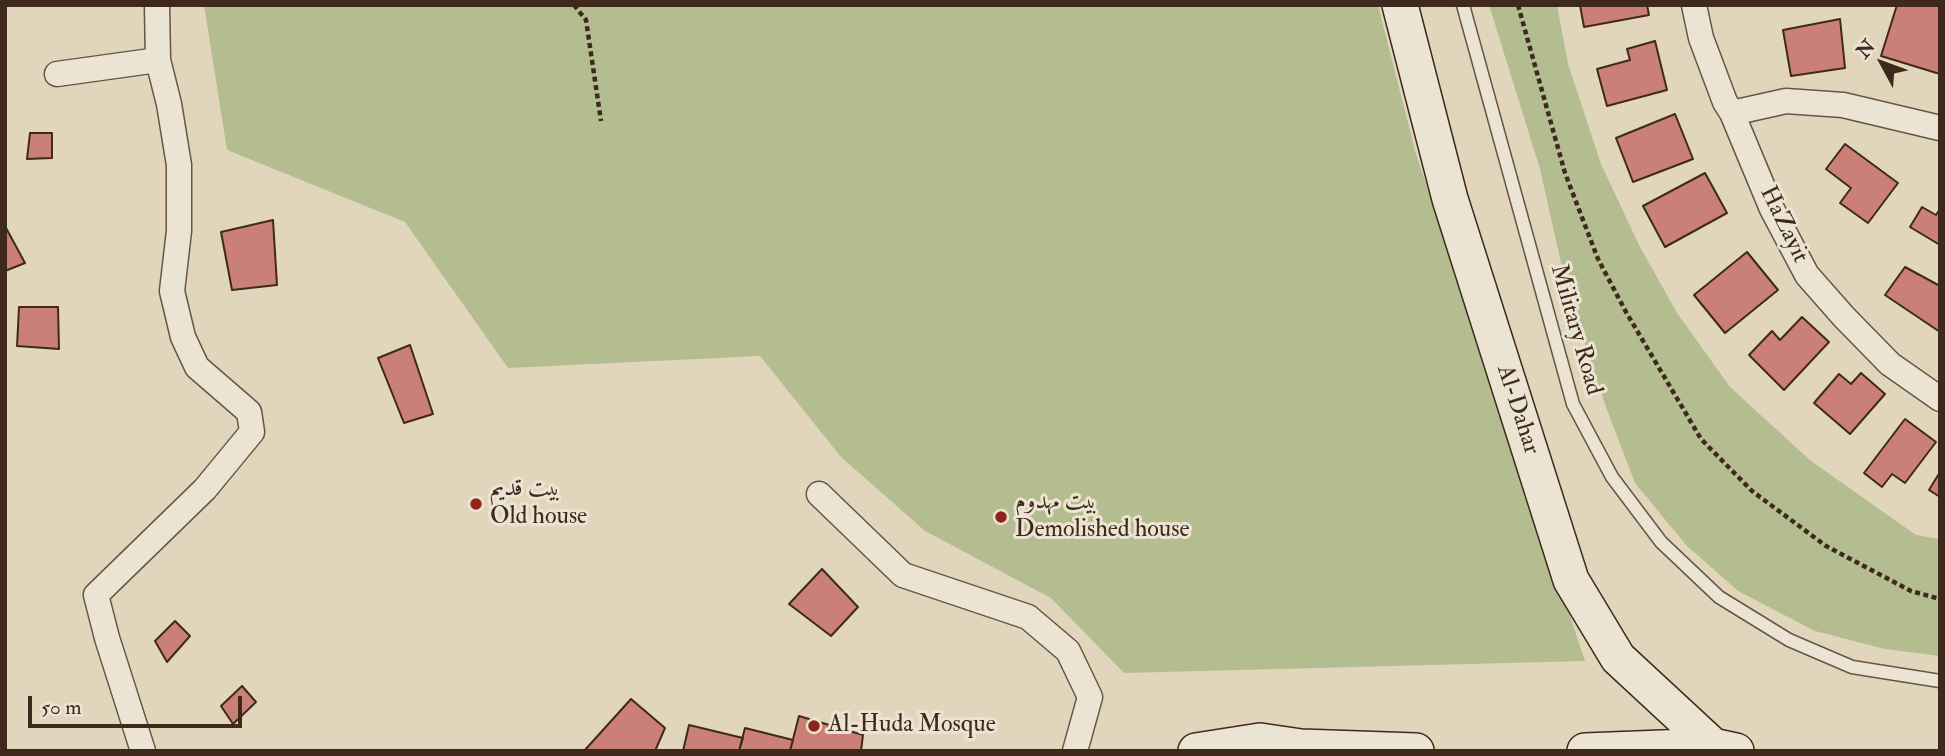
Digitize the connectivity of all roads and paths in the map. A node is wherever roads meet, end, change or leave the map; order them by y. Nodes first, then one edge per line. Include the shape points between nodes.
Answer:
1 (157, 5) edge
2 (574, 5) edge
3 (1400, 5) edge
4 (1463, 5) edge
5 (1518, 5) edge
6 (1693, 5) edge
7 (158, 60) junction
8 (57, 74) dead end
9 (1732, 113) junction
10 (601, 121) dead end
11 (1940, 128) edge
12 (1940, 399) edge
13 (819, 494) dead end
14 (1940, 599) edge
15 (1940, 681) edge
16 (1725, 748) edge
17 (1371, 750) edge
18 (143, 751) edge
19 (1075, 751) edge
20 (1196, 751) edge
21 (1416, 751) edge
22 (1585, 751) edge

1 - 7 street
2 - 10 path via 586,20
3 - 16 street, Al-Dahar via 1450,199 1572,580 1618,658
4 - 15 lane, Military Road via 1573,404 1612,477 1661,542 1719,597 1789,640 1852,667
5 - 14 path via 1565,173 1598,259 1700,439 1752,491 1826,546 1911,591
6 - 9 street, HaZayit via 1701,38
7 - 8 street
7 - 18 street via 179,164 179,230 172,291 183,337 197,367 249,412 252,432 205,489 96,595
9 - 11 street via 1786,101 1843,105
9 - 12 street, HaZayit via 1772,209 1807,275 1890,364
13 - 19 street via 903,575 1028,617 1068,651 1090,697
16 - 22 street
17 - 20 street via 1260,741
17 - 21 street

